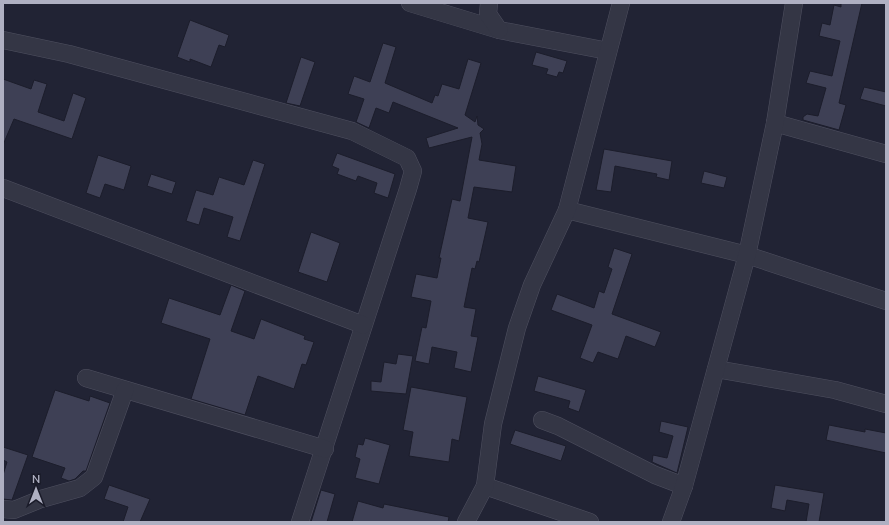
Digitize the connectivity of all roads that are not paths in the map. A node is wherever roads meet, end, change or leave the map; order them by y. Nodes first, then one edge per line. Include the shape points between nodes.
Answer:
1 (410, 3) edge
2 (490, 3) edge
3 (621, 3) edge
4 (794, 3) edge
5 (499, 30) junction
6 (3, 40) edge
7 (608, 51) junction
8 (776, 123) junction
9 (886, 154) edge
10 (3, 188) edge
11 (567, 210) junction
12 (747, 255) junction
13 (886, 301) edge
14 (363, 325) junction
15 (716, 369) junction
16 (86, 378) dead end
17 (125, 390) junction
18 (886, 404) edge
19 (542, 420) dead end
20 (325, 449) junction
21 (485, 486) junction
22 (684, 486) junction
23 (3, 509) edge
24 (300, 522) edge
25 (466, 522) edge
26 (590, 522) edge
27 (671, 522) edge

1 - 5 street
2 - 5 street via 488,14
3 - 7 street
4 - 8 street
5 - 7 street
6 - 14 street via 69,54 352,131 407,158 413,171
7 - 11 street
8 - 9 street
8 - 12 street
10 - 14 street
11 - 12 street
11 - 21 street via 532,285 517,328 493,424
12 - 13 street
12 - 15 street
14 - 20 street
15 - 18 street via 835,390
15 - 22 street
16 - 17 street
17 - 20 street
17 - 23 street via 94,477 90,481 80,488 14,510
19 - 22 street via 655,475
20 - 24 street
21 - 25 street
21 - 26 street
22 - 27 street

